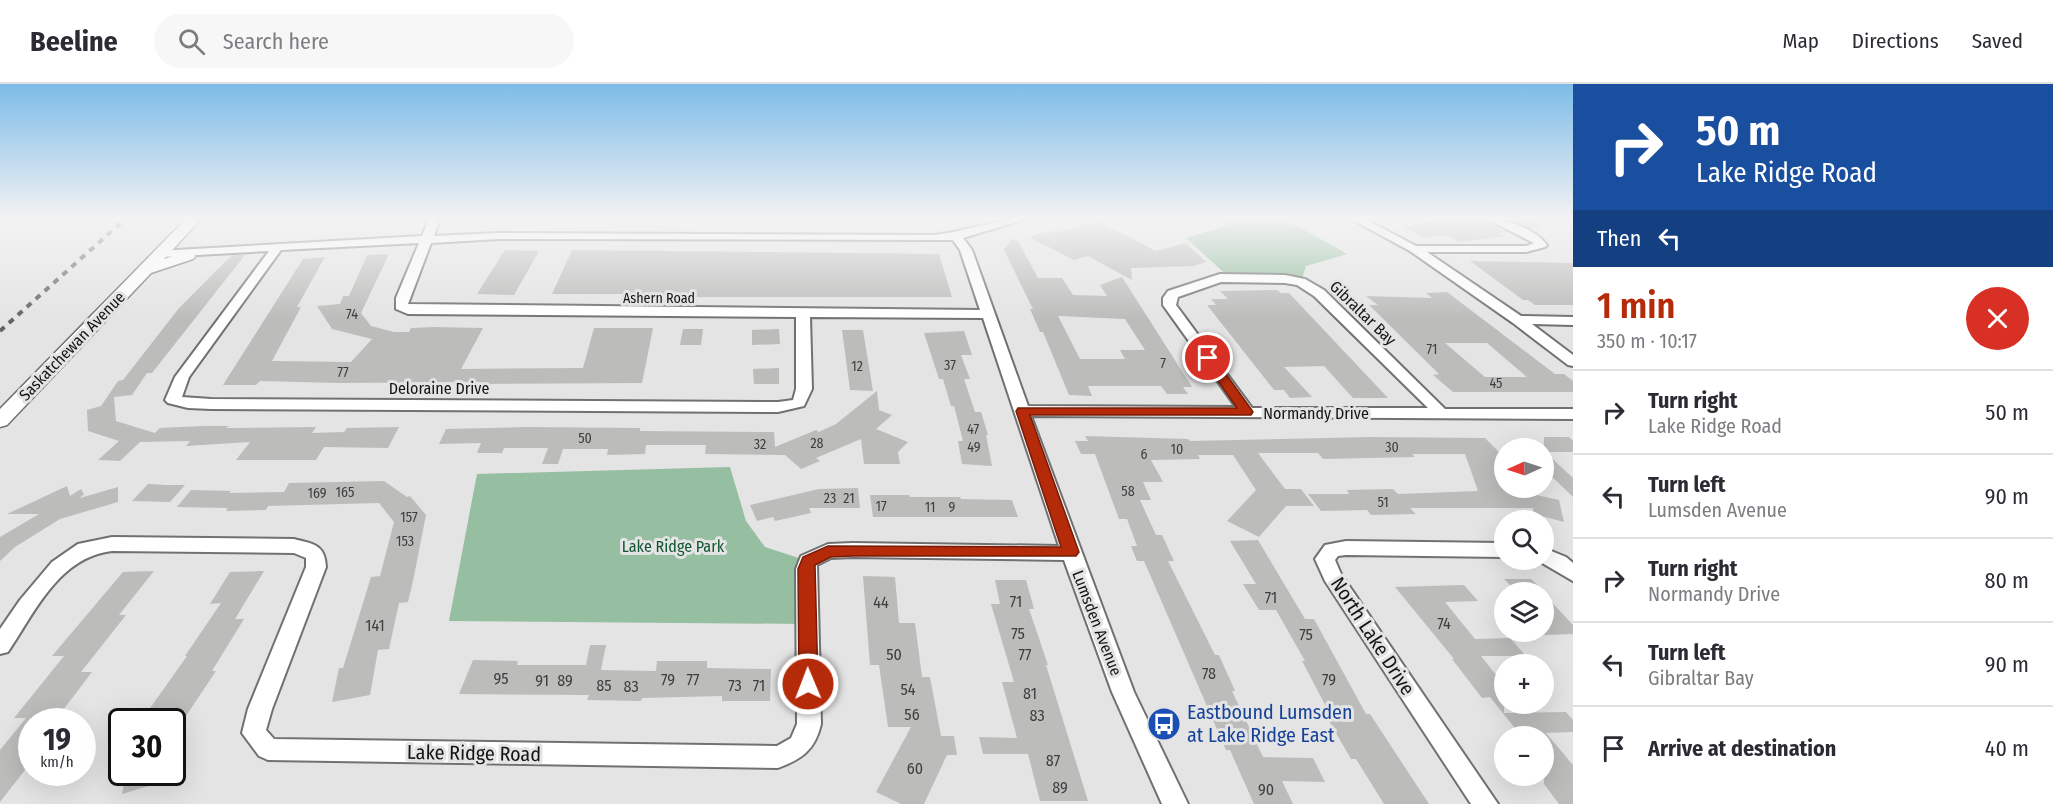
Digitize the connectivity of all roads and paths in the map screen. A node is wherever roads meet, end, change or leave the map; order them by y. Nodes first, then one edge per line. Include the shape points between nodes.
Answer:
1 (162, 253) edge
2 (223, 253) edge
3 (274, 253) edge
4 (422, 253) edge
5 (967, 253) edge
6 (1419, 253) edge
7 (190, 254) junction
8 (159, 256) junction
9 (803, 313) junction
10 (988, 314) junction
11 (1518, 320) junction
12 (1573, 321) edge
13 (1573, 362) edge
14 (1022, 411) junction
15 (1247, 412) junction
16 (1441, 413) junction
17 (1573, 414) edge
18 (0, 421) edge
19 (1494, 550) edge
20 (1071, 552) junction
21 (1554, 560) edge
22 (1573, 574) edge
23 (0, 646) edge
24 (1175, 804) edge
25 (1485, 804) edge

1 - 8 main road, Saskatchewan Avenue
2 - 7 street
3 - 9 street, Deloraine Drive via 182,377 173,400 223,404 778,407 799,403 804,389
4 - 9 street, Ashern Road via 402,298 401,306 408,310
5 - 10 street, Lumsden Avenue
6 - 11 street
7 - 8 main road
7 - 8 main road
8 - 18 main road, Saskatchewan Avenue
9 - 10 street, Ashern Road
10 - 14 street, Lumsden Avenue
11 - 12 street
11 - 13 street
14 - 15 street, Normandy Drive
14 - 20 street, Lumsden Avenue
15 - 16 street, Normandy Drive
15 - 16 street, Gibraltar Bay via 1170,305 1173,294 1220,278 1301,282 1319,293
16 - 17 street, Normandy Drive
19 - 25 street, North Lake Drive via 1346,548 1332,550 1325,559 1332,576
20 - 23 street, Lake Ridge Road via 853,550 828,551 808,561 809,724 806,739 794,751 778,756 268,749 254,734 260,709 316,567 316,556 294,546 112,544 87,548 62,563
20 - 24 street, Lumsden Avenue via 1123,692
21 - 22 street

